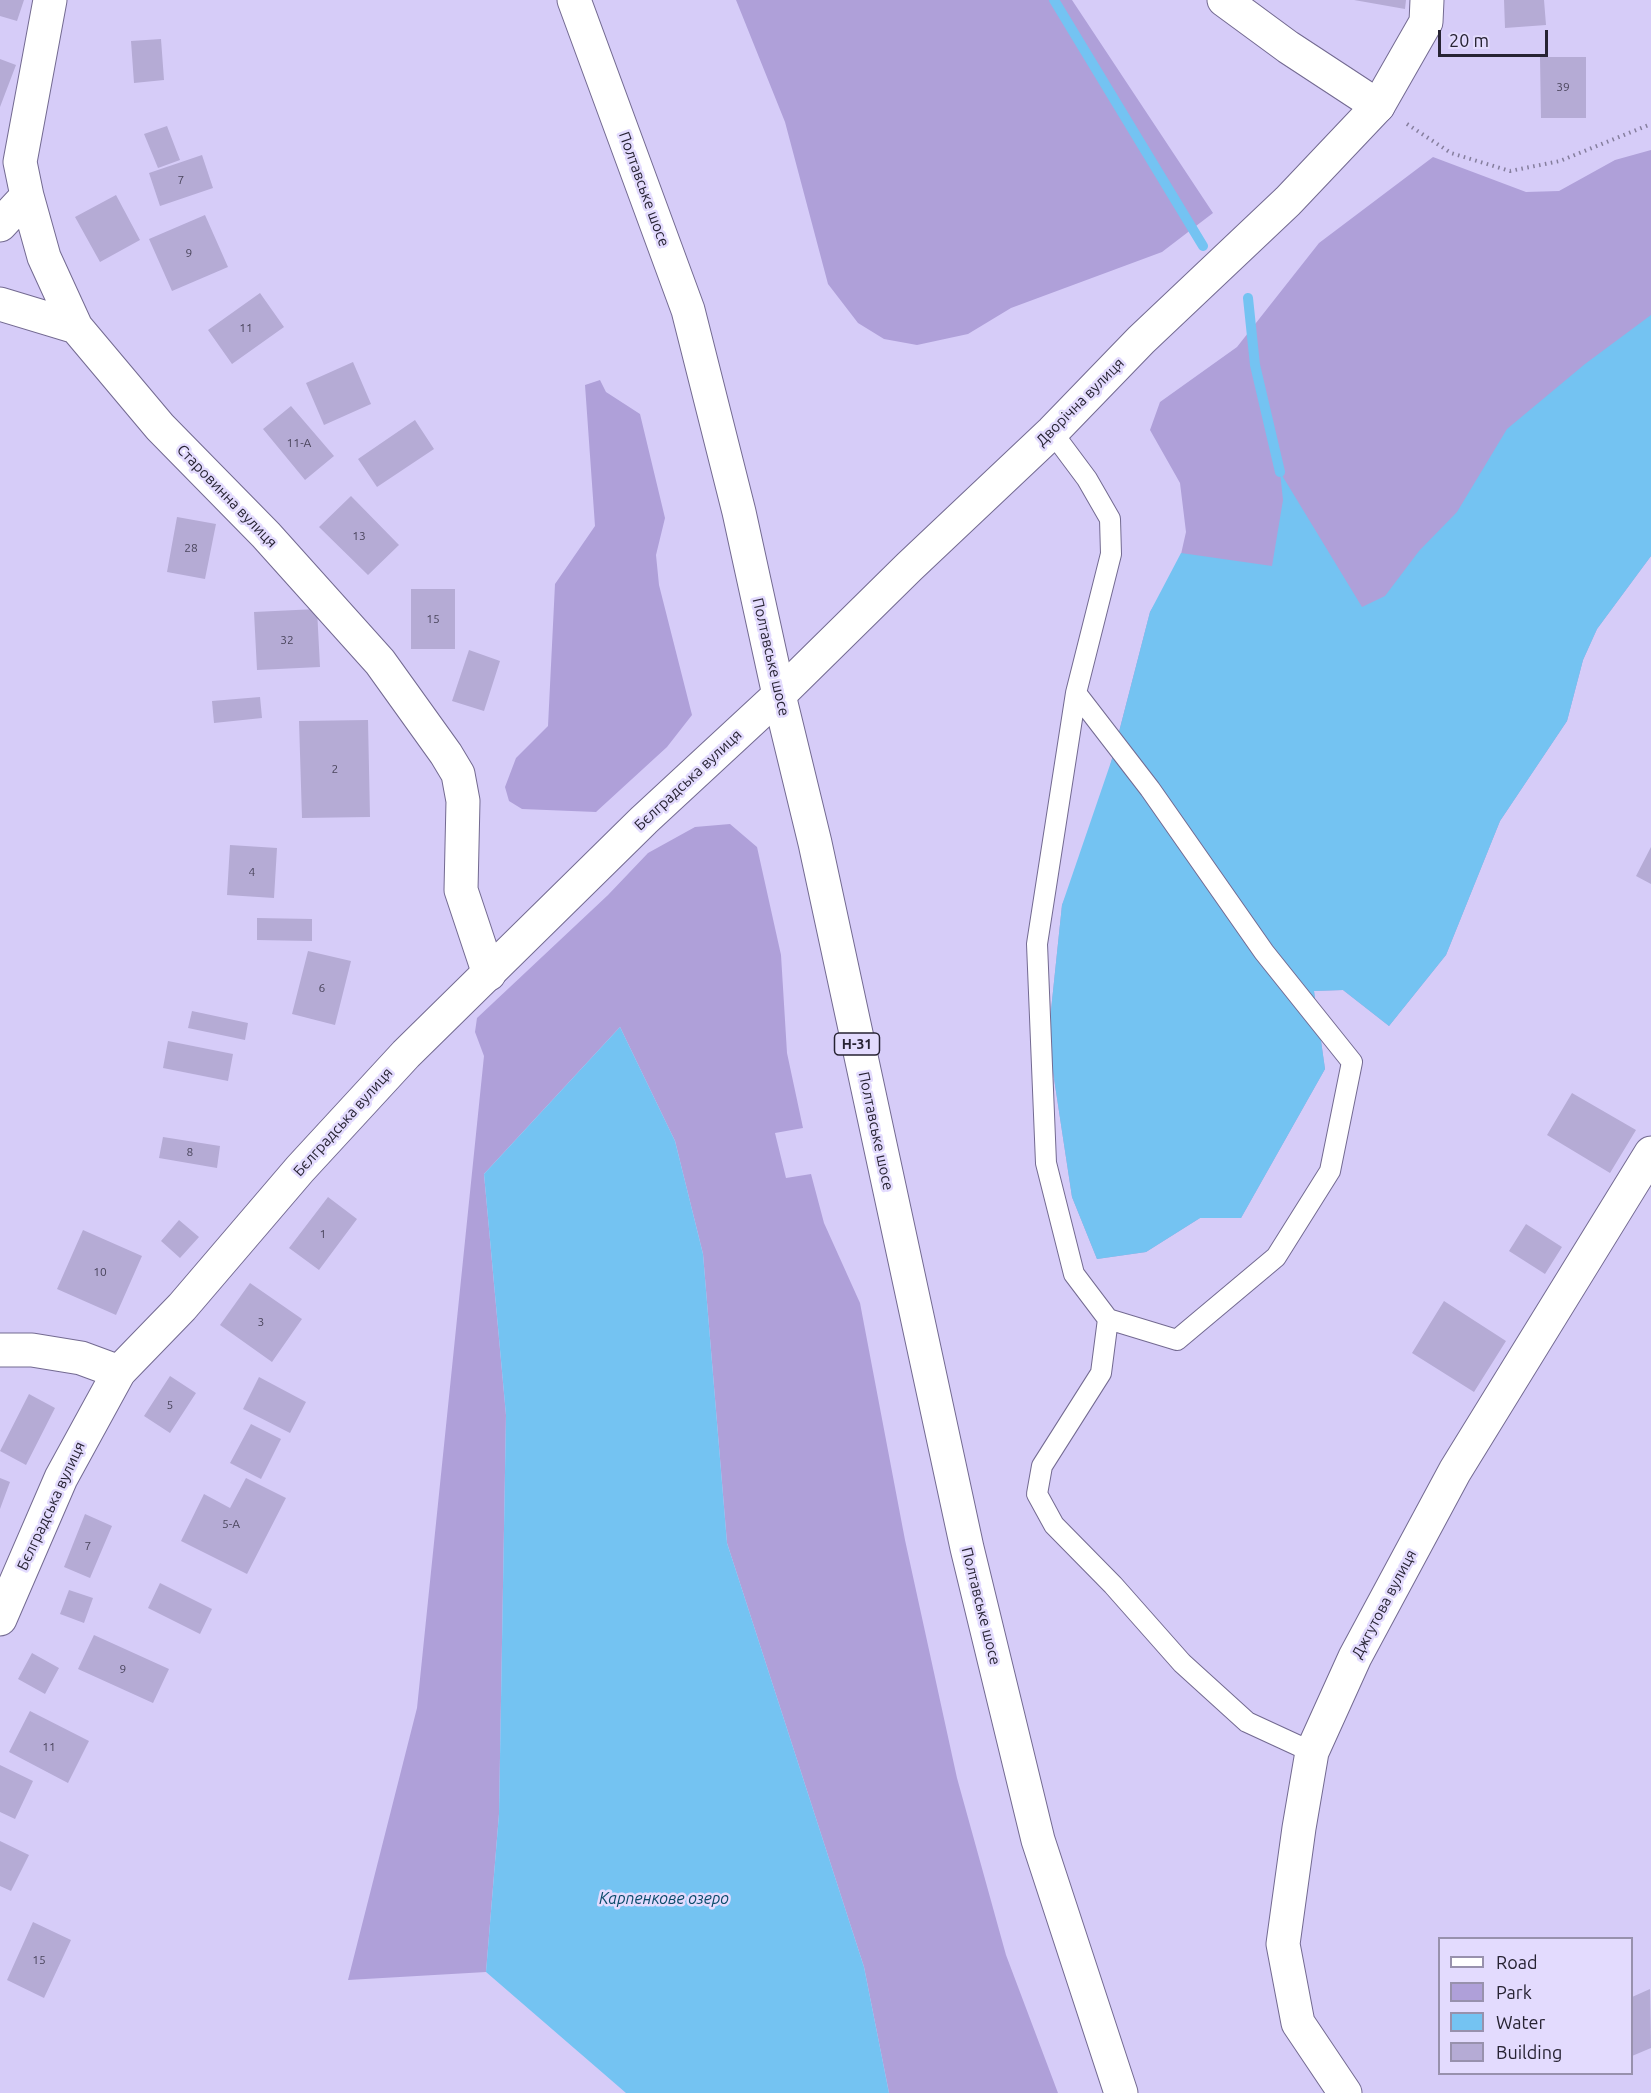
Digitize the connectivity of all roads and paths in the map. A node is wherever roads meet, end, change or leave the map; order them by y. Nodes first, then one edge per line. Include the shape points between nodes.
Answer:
1 (50, 0) edge
2 (574, 0) edge
3 (1224, 0) edge
4 (1427, 0) edge
5 (1378, 106) junction
6 (1651, 124) edge
7 (27, 196) junction
8 (0, 225) edge
9 (0, 304) edge
10 (76, 327) junction
11 (1052, 432) junction
12 (1076, 693) junction
13 (779, 696) junction
14 (489, 974) junction
15 (1651, 1153) edge
16 (1108, 1319) junction
17 (0, 1350) edge
18 (119, 1372) junction
19 (0, 1619) edge
20 (1312, 1752) junction
21 (1121, 2093) edge
22 (1345, 2093) edge

1 - 7 street, Старовинна вулиця via 20,162
2 - 13 street, Полтавське шосе / Н-31 via 688,310 739,512
3 - 5 street
4 - 5 street, Дворічна вулиця via 1426,22
5 - 6 path via 1451,153 1510,171 1560,161
5 - 11 street, Дворічна вулиця via 1288,201 1141,340
7 - 8 street
7 - 10 street, Старовинна вулиця via 44,257
9 - 10 street
10 - 14 street, Старовинна вулиця via 160,427 266,535 380,662 446,754 458,774 463,801 461,890
11 - 12 lane via 1087,479 1110,519 1111,554
11 - 13 street, Дворічна вулиця
12 - 16 lane via 1037,944 1046,1163 1074,1274
12 - 16 lane via 1150,789 1264,952 1352,1062 1330,1170 1276,1257 1177,1340
13 - 14 street, Бєлградська вулиця via 644,820
13 - 21 street, Полтавське шосе / Н-31 via 815,843 967,1548 1038,1840
14 - 18 street, Бєлградська вулиця via 406,1054 300,1168 182,1306
15 - 20 street, Джгутова вулиця via 1455,1471 1355,1657
16 - 20 lane via 1101,1373 1042,1466 1037,1494 1054,1524 1182,1663 1247,1722
17 - 18 street via 32,1350 81,1358
18 - 19 street, Бєлградська вулиця via 61,1478
20 - 22 street, Джгутова вулиця via 1283,1944 1298,2023

